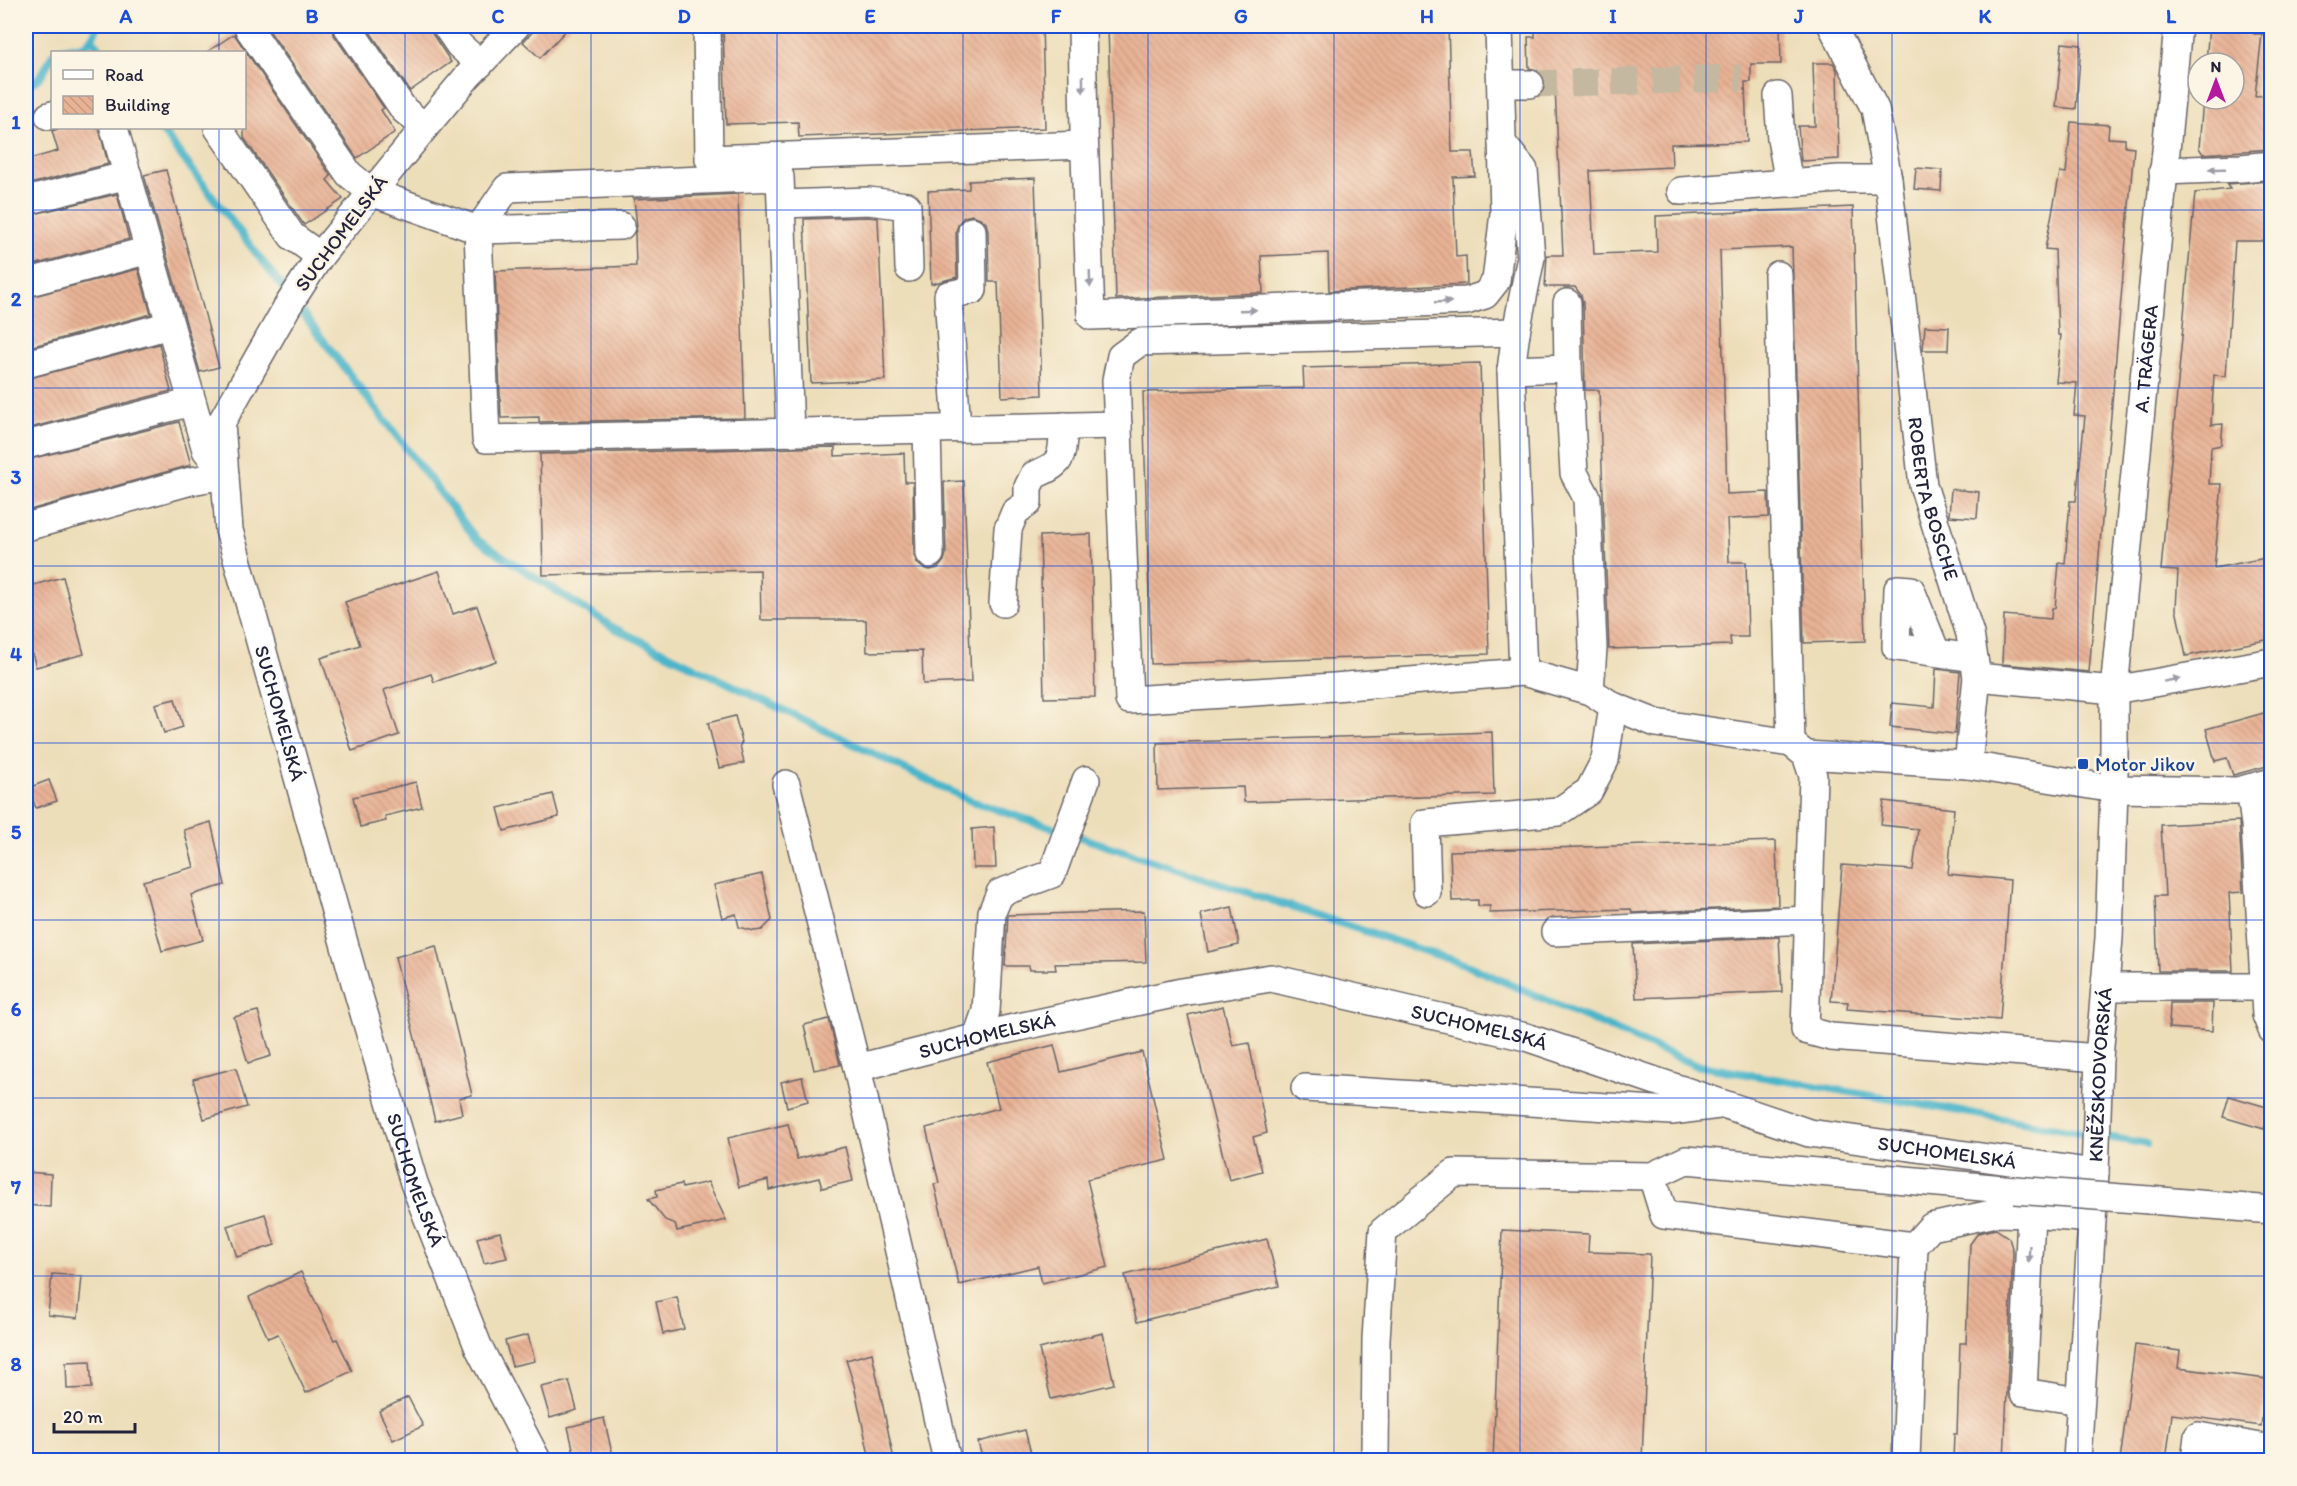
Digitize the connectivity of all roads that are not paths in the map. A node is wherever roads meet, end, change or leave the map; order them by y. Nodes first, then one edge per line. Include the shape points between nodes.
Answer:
1 (347, 26) edge
2 (446, 26) edge
3 (516, 26) edge
4 (706, 26) edge
5 (1082, 26) edge
6 (1499, 26) edge
7 (1832, 26) edge
8 (2178, 26) edge
9 (249, 29) dead end
10 (480, 64) junction
11 (1500, 84) junction
12 (1530, 84) tunnel mouth
13 (1778, 96) dead end
14 (425, 127) junction
15 (114, 129) edge
16 (219, 129) edge
17 (1502, 143) junction
18 (1084, 145) junction
19 (2271, 165) edge
20 (2163, 171) junction
21 (128, 175) junction
22 (1888, 179) junction
23 (1789, 183) junction
24 (1681, 191) dead end
25 (371, 192) junction
26 (26, 201) edge
27 (782, 204) junction
28 (621, 225) dead end
29 (478, 230) junction
30 (972, 231) dead end
31 (149, 250) junction
32 (320, 256) junction
33 (909, 268) dead end
34 (1778, 275) dead end
35 (26, 283) edge
36 (1567, 303) dead end
37 (170, 325) junction
38 (1516, 332) junction
39 (26, 364) edge
40 (1568, 368) junction
41 (1511, 370) junction
42 (192, 402) junction
43 (1118, 425) junction
44 (1064, 426) junction
45 (957, 428) junction
46 (927, 430) junction
47 (790, 432) junction
48 (26, 445) edge
49 (225, 475) junction
50 (26, 527) edge
51 (930, 554) dead end
52 (1003, 603) dead end
53 (1936, 652) dead end
54 (2271, 662) edge
55 (1975, 667) junction
56 (1523, 672) junction
57 (2114, 690) junction
58 (1590, 691) junction
59 (1613, 706) junction
60 (1798, 749) junction
61 (1968, 765) junction
62 (1086, 780) dead end
63 (786, 784) dead end
64 (2261, 785) edge
65 (2114, 789) junction
66 (1427, 892) dead end
67 (1808, 920) junction
68 (1555, 932) dead end
69 (2105, 987) junction
70 (2264, 987) junction
71 (2271, 1030) edge
72 (977, 1037) junction
73 (2099, 1058) junction
74 (857, 1068) junction
75 (1305, 1088) dead end
76 (1726, 1104) junction
77 (2095, 1173) junction
78 (1652, 1176) junction
79 (2271, 1210) edge
80 (2031, 1214) junction
81 (2092, 1219) junction
82 (1914, 1246) junction
83 (2080, 1401) junction
84 (2271, 1449) edge
85 (537, 1461) edge
86 (947, 1461) edge
87 (1375, 1461) edge
88 (1906, 1461) edge
89 (2077, 1461) edge
90 (2195, 1461) edge

1 - 14 street via 404,110
2 - 10 street
3 - 10 street, SUCHOMELSKÁ
4 - 18 street via 709,159
5 -> 18 street
6 - 11 street
7 - 22 street, ROBERTA BOSCHE via 1875,109
8 - 20 street, A. TRÄGERA
9 - 25 street via 349,174
10 - 14 street, SUCHOMELSKÁ
11 - 12 street
11 - 17 street
13 - 23 street via 1780,139
14 - 25 street, SUCHOMELSKÁ
15 - 21 street
16 - 32 street via 292,236
18 -> 17 street via 1091,316 1466,301 1485,295 1496,281 1504,213
17 - 38 street via 1524,170 1528,206 1531,257
19 -> 20 street
20 - 57 street, A. TRÄGERA
21 - 26 street
21 - 31 street
22 - 23 street
22 - 55 street, ROBERTA BOSCHE via 1923,485 1970,634
23 - 24 street
25 - 29 street
25 - 32 street, SUCHOMELSKÁ
27 - 29 street via 780,177 507,188
27 - 33 street via 868,201 907,206
27 - 47 street
28 - 29 street
29 - 47 street via 486,439
30 - 45 street via 974,290 948,295
31 - 35 street
31 - 37 street
32 - 49 street, SUCHOMELSKÁ via 221,423
34 - 60 street
36 - 40 street
37 - 39 street
37 - 42 street
38 - 41 street
38 - 43 street via 1140,342 1121,356 1116,381
40 - 41 street
40 - 58 street via 1574,473 1587,498 1593,648
41 - 56 street
42 - 48 street
42 - 49 street via 206,450
43 - 44 street
43 - 56 street via 1129,700
44 - 45 street
44 - 52 street via 1061,454 1054,467 1034,475 1028,487 1028,503 1015,512 1008,529
45 - 46 street
46 - 47 street
46 - 51 street
49 - 50 street
49 - 85 street, SUCHOMELSKÁ via 229,530 414,1183 478,1346
53 - 55 street
57 -> 54 street
55 - 57 street
55 - 61 street, ROBERTA BOSCHE
56 - 58 street
57 - 65 street, KNĚŽSKODVORSKÁ
58 - 59 street
59 - 60 street via 1656,723
59 - 66 street via 1605,760 1589,791 1558,812 1425,823
60 - 61 street
60 - 67 street via 1813,776
61 - 65 street
62 - 72 street via 1052,874 1000,892 992,912 986,1011
63 - 74 street
64 - 65 street via 2237,791
64 - 70 street via 2255,825
65 - 69 street, KNĚŽSKODVORSKÁ
67 - 68 street
67 - 73 street via 1805,1030 1831,1037
69 - 70 street
69 - 73 street, KNĚŽSKODVORSKÁ
70 - 71 street
72 - 74 street, SUCHOMELSKÁ
72 - 76 street, SUCHOMELSKÁ via 1182,992 1271,978 1526,1037
73 - 77 street, KNĚŽSKODVORSKÁ
74 - 86 street
75 - 76 street via 1671,1111
76 - 77 street, SUCHOMELSKÁ via 1809,1133
77 - 81 street, KNĚŽSKODVORSKÁ
78 - 79 street, bridge via 1686,1160
78 - 82 street via 1664,1215
78 - 87 street via 1454,1173 1383,1231 1376,1339
80 - 81 street
80 - 82 street via 1996,1213 1931,1227
80 -> 83 street via 2023,1392
81 - 83 street, KNĚŽSKODVORSKÁ
82 - 88 street
83 - 89 street, KNĚŽSKODVORSKÁ
84 - 90 street via 2198,1436

